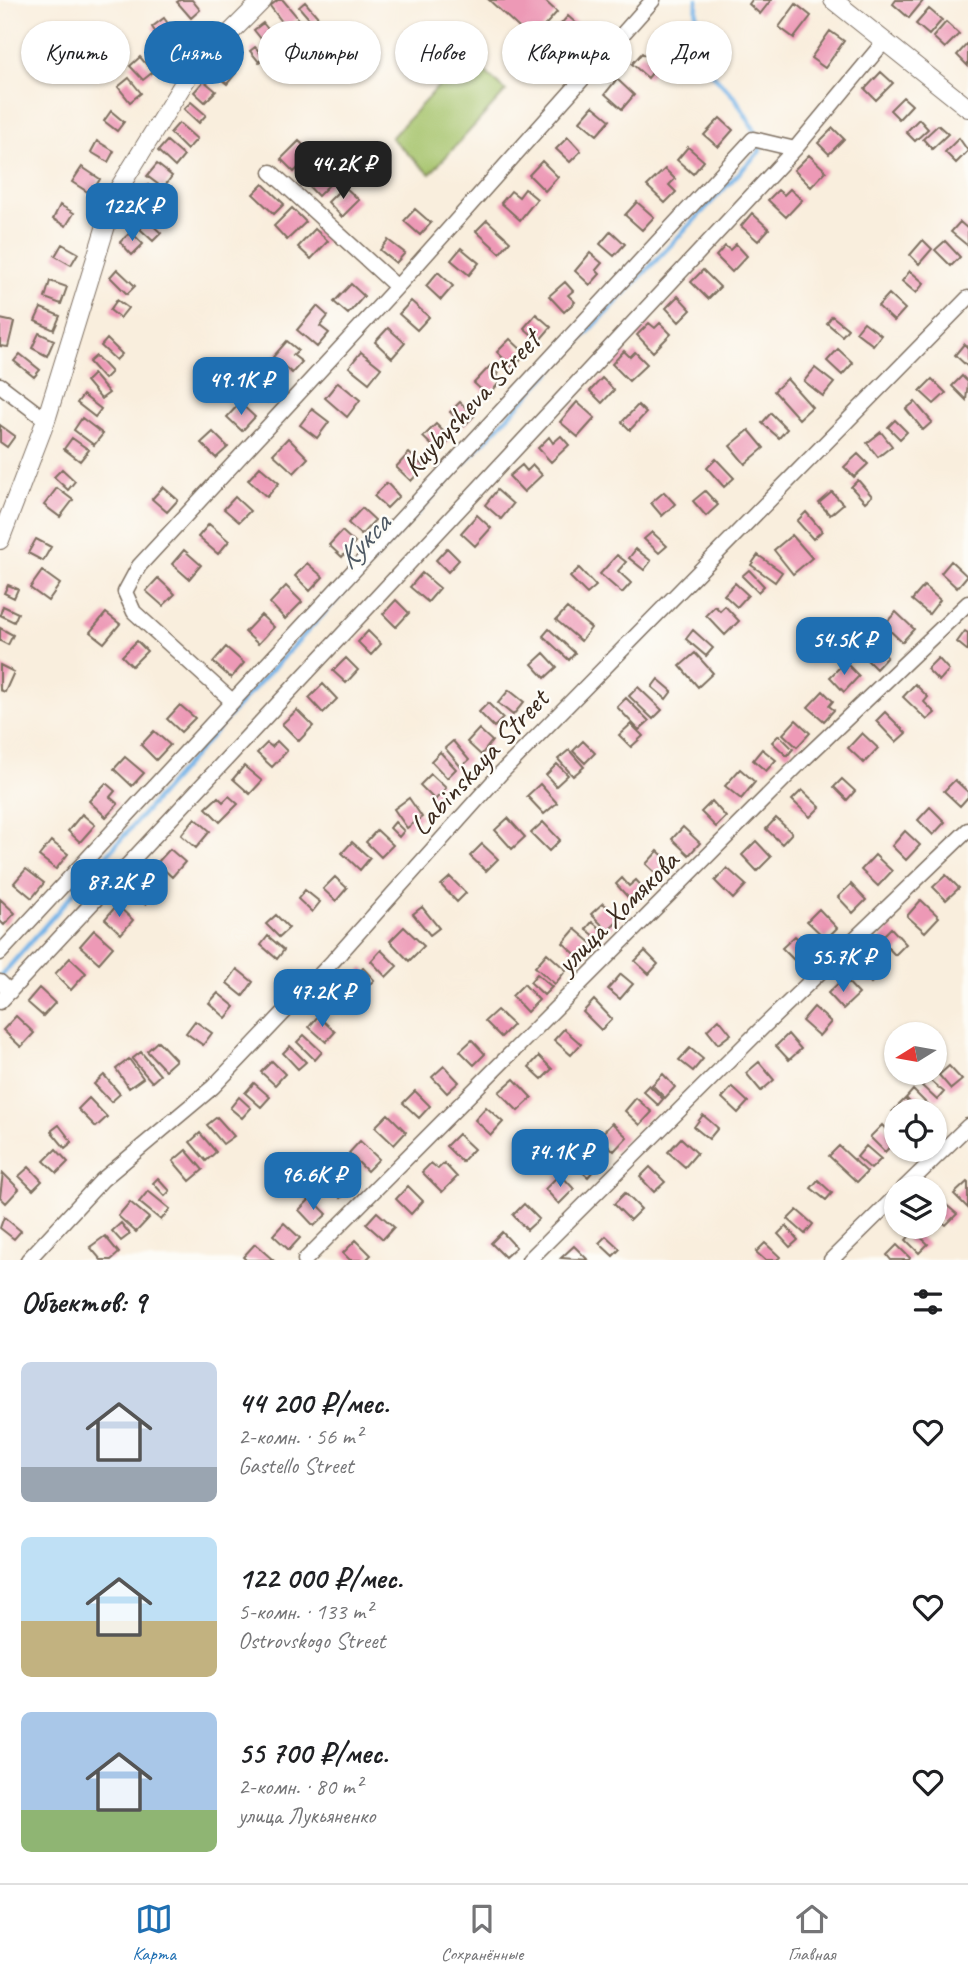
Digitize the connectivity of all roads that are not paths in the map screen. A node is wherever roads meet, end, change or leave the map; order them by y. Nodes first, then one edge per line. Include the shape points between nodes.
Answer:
1 (263, 0) edge
2 (653, 0) edge
3 (833, 0) edge
4 (883, 43) junction
5 (968, 108) edge
6 (796, 149) junction
7 (271, 172) dead end
8 (397, 287) junction
9 (968, 298) edge
10 (0, 385) edge
11 (46, 420) junction
12 (0, 540) edge
13 (968, 603) edge
14 (231, 700) junction
15 (968, 830) edge
16 (0, 953) edge
17 (3, 990) edge
18 (968, 1126) edge
19 (916, 1176) edge
20 (884, 1208) edge
21 (29, 1260) edge
22 (305, 1260) edge
23 (529, 1260) edge
24 (831, 1260) edge

1 - 11 street via 190,73 116,193
2 - 8 street
3 - 4 street
4 - 5 street
4 - 6 street
6 - 14 street, Kuybysheva Street via 753,139
6 - 17 street
7 - 8 street
8 - 14 street via 139,566 125,592 134,612
9 - 21 street, Labinskaya Street via 500,774 213,1087 102,1180
10 - 11 street
11 - 12 street
13 - 22 street, улица Хомякова via 801,762
14 - 16 street, Kuybysheva Street
15 - 23 street
18 - 19 street
20 - 24 street

